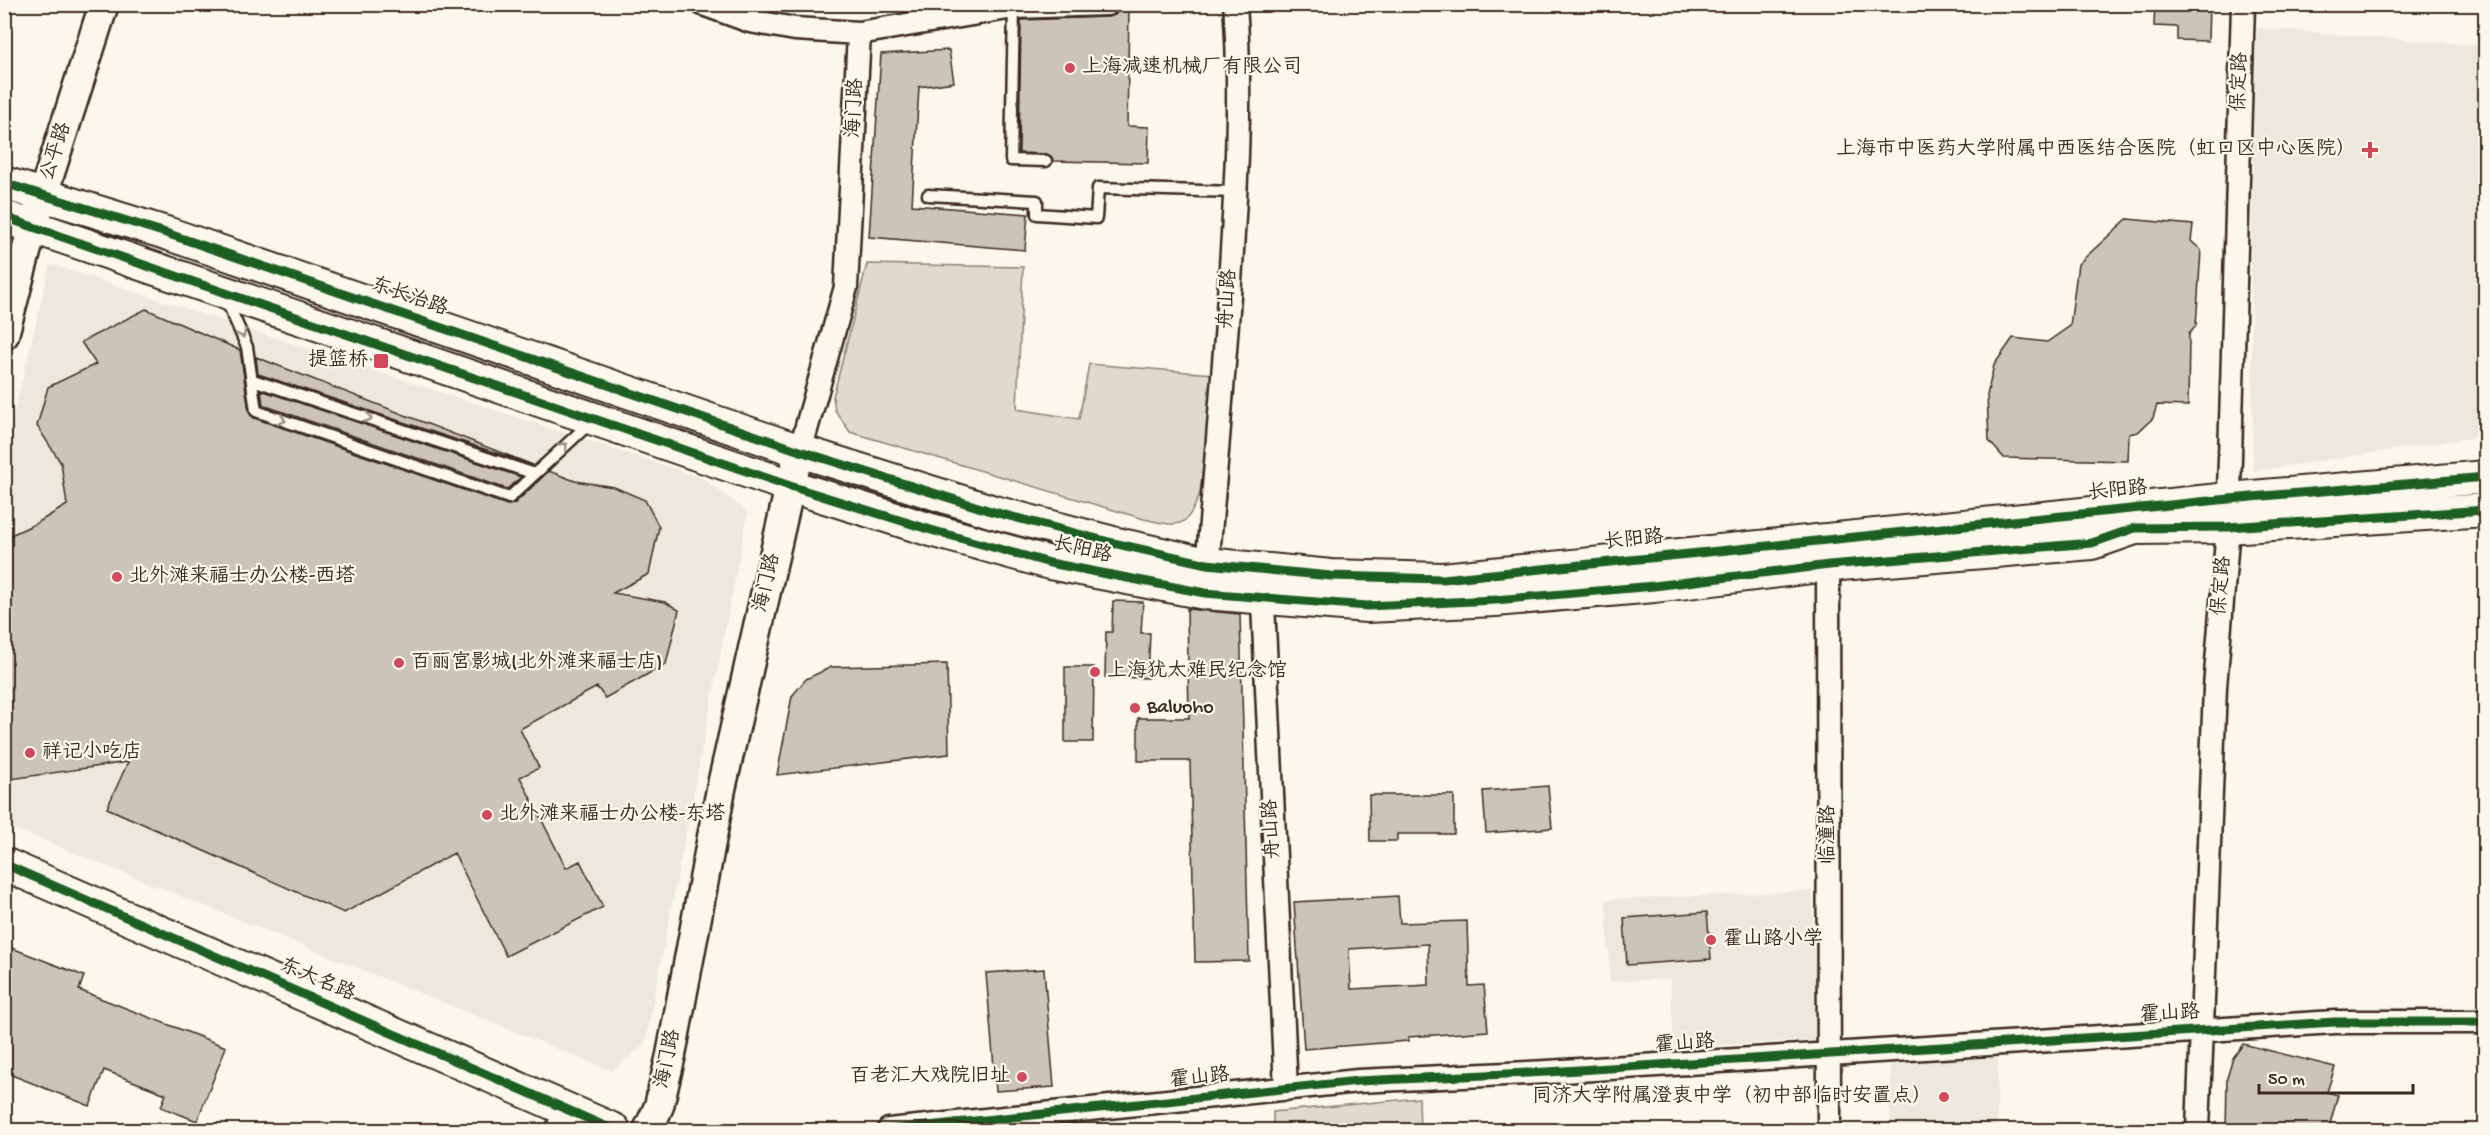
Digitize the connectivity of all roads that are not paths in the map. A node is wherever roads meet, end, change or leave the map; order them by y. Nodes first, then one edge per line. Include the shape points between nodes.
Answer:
1 (104, 4) edge
2 (703, 4) edge
3 (1107, 4) edge
4 (1235, 4) edge
5 (2243, 4) edge
6 (1014, 7) junction
7 (859, 33) junction
8 (1046, 161) dead end
9 (4, 183) edge
10 (1236, 192) junction
11 (43, 195) junction
12 (928, 195) dead end
13 (19, 221) edge
14 (222, 291) junction
15 (4, 335) edge
16 (253, 380) junction
17 (594, 419) junction
18 (800, 451) junction
19 (535, 474) junction
20 (2486, 477) edge
21 (790, 486) junction
22 (2486, 510) edge
23 (2229, 513) junction
24 (1828, 552) junction
25 (1206, 578) junction
26 (1262, 583) junction
27 (4, 864) edge
28 (2486, 1022) edge
29 (2201, 1032) junction
30 (1830, 1053) junction
31 (1286, 1089) junction
32 (556, 1118) edge
33 (614, 1131) edge
34 (648, 1131) edge
35 (889, 1131) edge
36 (1829, 1131) edge
37 (2198, 1131) edge

1 - 11 street, 公平路
2 - 7 street via 750,21 795,29
3 - 6 street
4 - 10 street, 舟山路 via 1240,70
5 - 23 street, 保定路
6 - 7 street
6 - 8 lane via 1011,160
7 - 18 street, 海门路 via 846,287
9 - 11 main road, 东长治路
10 - 12 lane via 1098,188 1096,218 1037,214 1037,201
10 - 25 street, 舟山路
11 - 13 street, 公平路
11 - 18 main road, 东长治路 via 166,233
13 - 14 main road
13 - 15 street, 公平路
14 -> 16 lane via 248,347
14 - 17 main road
16 -> 19 lane
16 -> 19 lane via 256,411 500,495 509,498
19 -> 17 lane
17 - 21 main road
18 - 21 street, 海门路
18 - 25 main road, 长阳路 via 1113,543
20 - 23 main road, 长阳路
21 - 25 main road, 长阳路 via 931,530 1103,575
21 - 34 street, 海门路 via 721,789 671,1055
22 - 23 main road, 长阳路
23 - 24 main road, 长阳路 via 2135,528 2092,543
23 - 29 street, 保定路 via 2215,687
24 - 26 main road, 长阳路 via 1654,586 1495,600 1367,606
24 - 30 street, 临潼路
25 - 26 main road, 长阳路
26 - 31 street, 舟山路
27 - 32 main road, 东大名路
28 - 29 street, 霍山路 via 2336,1022
29 - 30 street, 霍山路
29 - 37 street, 保定路
30 - 31 street, 霍山路 via 1358,1081
30 - 36 street, 临潼路
31 - 35 street, 霍山路
32 - 33 main road, 东大名路

